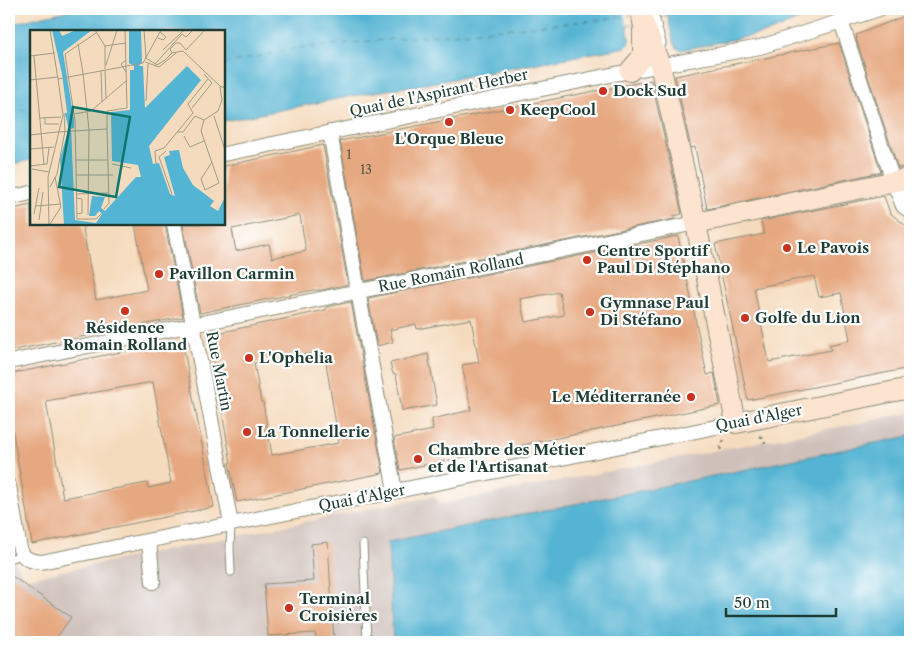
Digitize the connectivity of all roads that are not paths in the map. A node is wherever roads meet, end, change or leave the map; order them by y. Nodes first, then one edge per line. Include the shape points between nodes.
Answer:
1 (879, 9) edge
2 (648, 14) edge
3 (842, 21) junction
4 (659, 62) junction
5 (630, 71) junction
6 (330, 132) junction
7 (225, 154) edge
8 (901, 180) edge
9 (30, 193) edge
10 (9, 198) edge
11 (910, 211) edge
12 (696, 223) junction
13 (174, 225) edge
14 (358, 291) junction
15 (193, 325) junction
16 (9, 362) edge
17 (910, 388) edge
18 (731, 430) junction
19 (9, 486) edge
20 (395, 491) junction
21 (231, 524) junction
22 (149, 541) junction
23 (363, 544) dead end
24 (15, 557) edge
25 (231, 572) dead end
26 (154, 582) dead end
27 (367, 642) edge

1 - 3 street, Quai de l'Aspirant Herber
2 - 4 main road
2 - 5 main road via 642,56
3 - 4 street, Quai de l'Aspirant Herber via 760,47
3 - 8 street
4 - 5 street, Quai de l'Aspirant Herber
4 - 12 main road
5 - 6 street, Quai de l'Aspirant Herber
6 - 7 street, Quai de l'Aspirant Herber
6 - 14 street
8 - 11 street via 903,206
8 - 12 main road, Rue Romain Rolland
9 - 10 street
12 - 14 street, Rue Romain Rolland
12 - 18 main road
13 - 15 street, Rue Martin
14 - 15 street, Rue Romain Rolland
14 - 20 street
15 - 16 street, Rue Romain Rolland
15 - 21 street, Rue Martin
17 - 18 main road, Quai d'Alger
18 - 20 street, Quai d'Alger
19 - 24 street via 20,549
20 - 21 street, Quai d'Alger
21 - 22 street, Quai d'Alger
21 - 25 lane
22 - 24 street, Quai d'Alger via 41,562
22 - 26 street
23 - 27 lane

